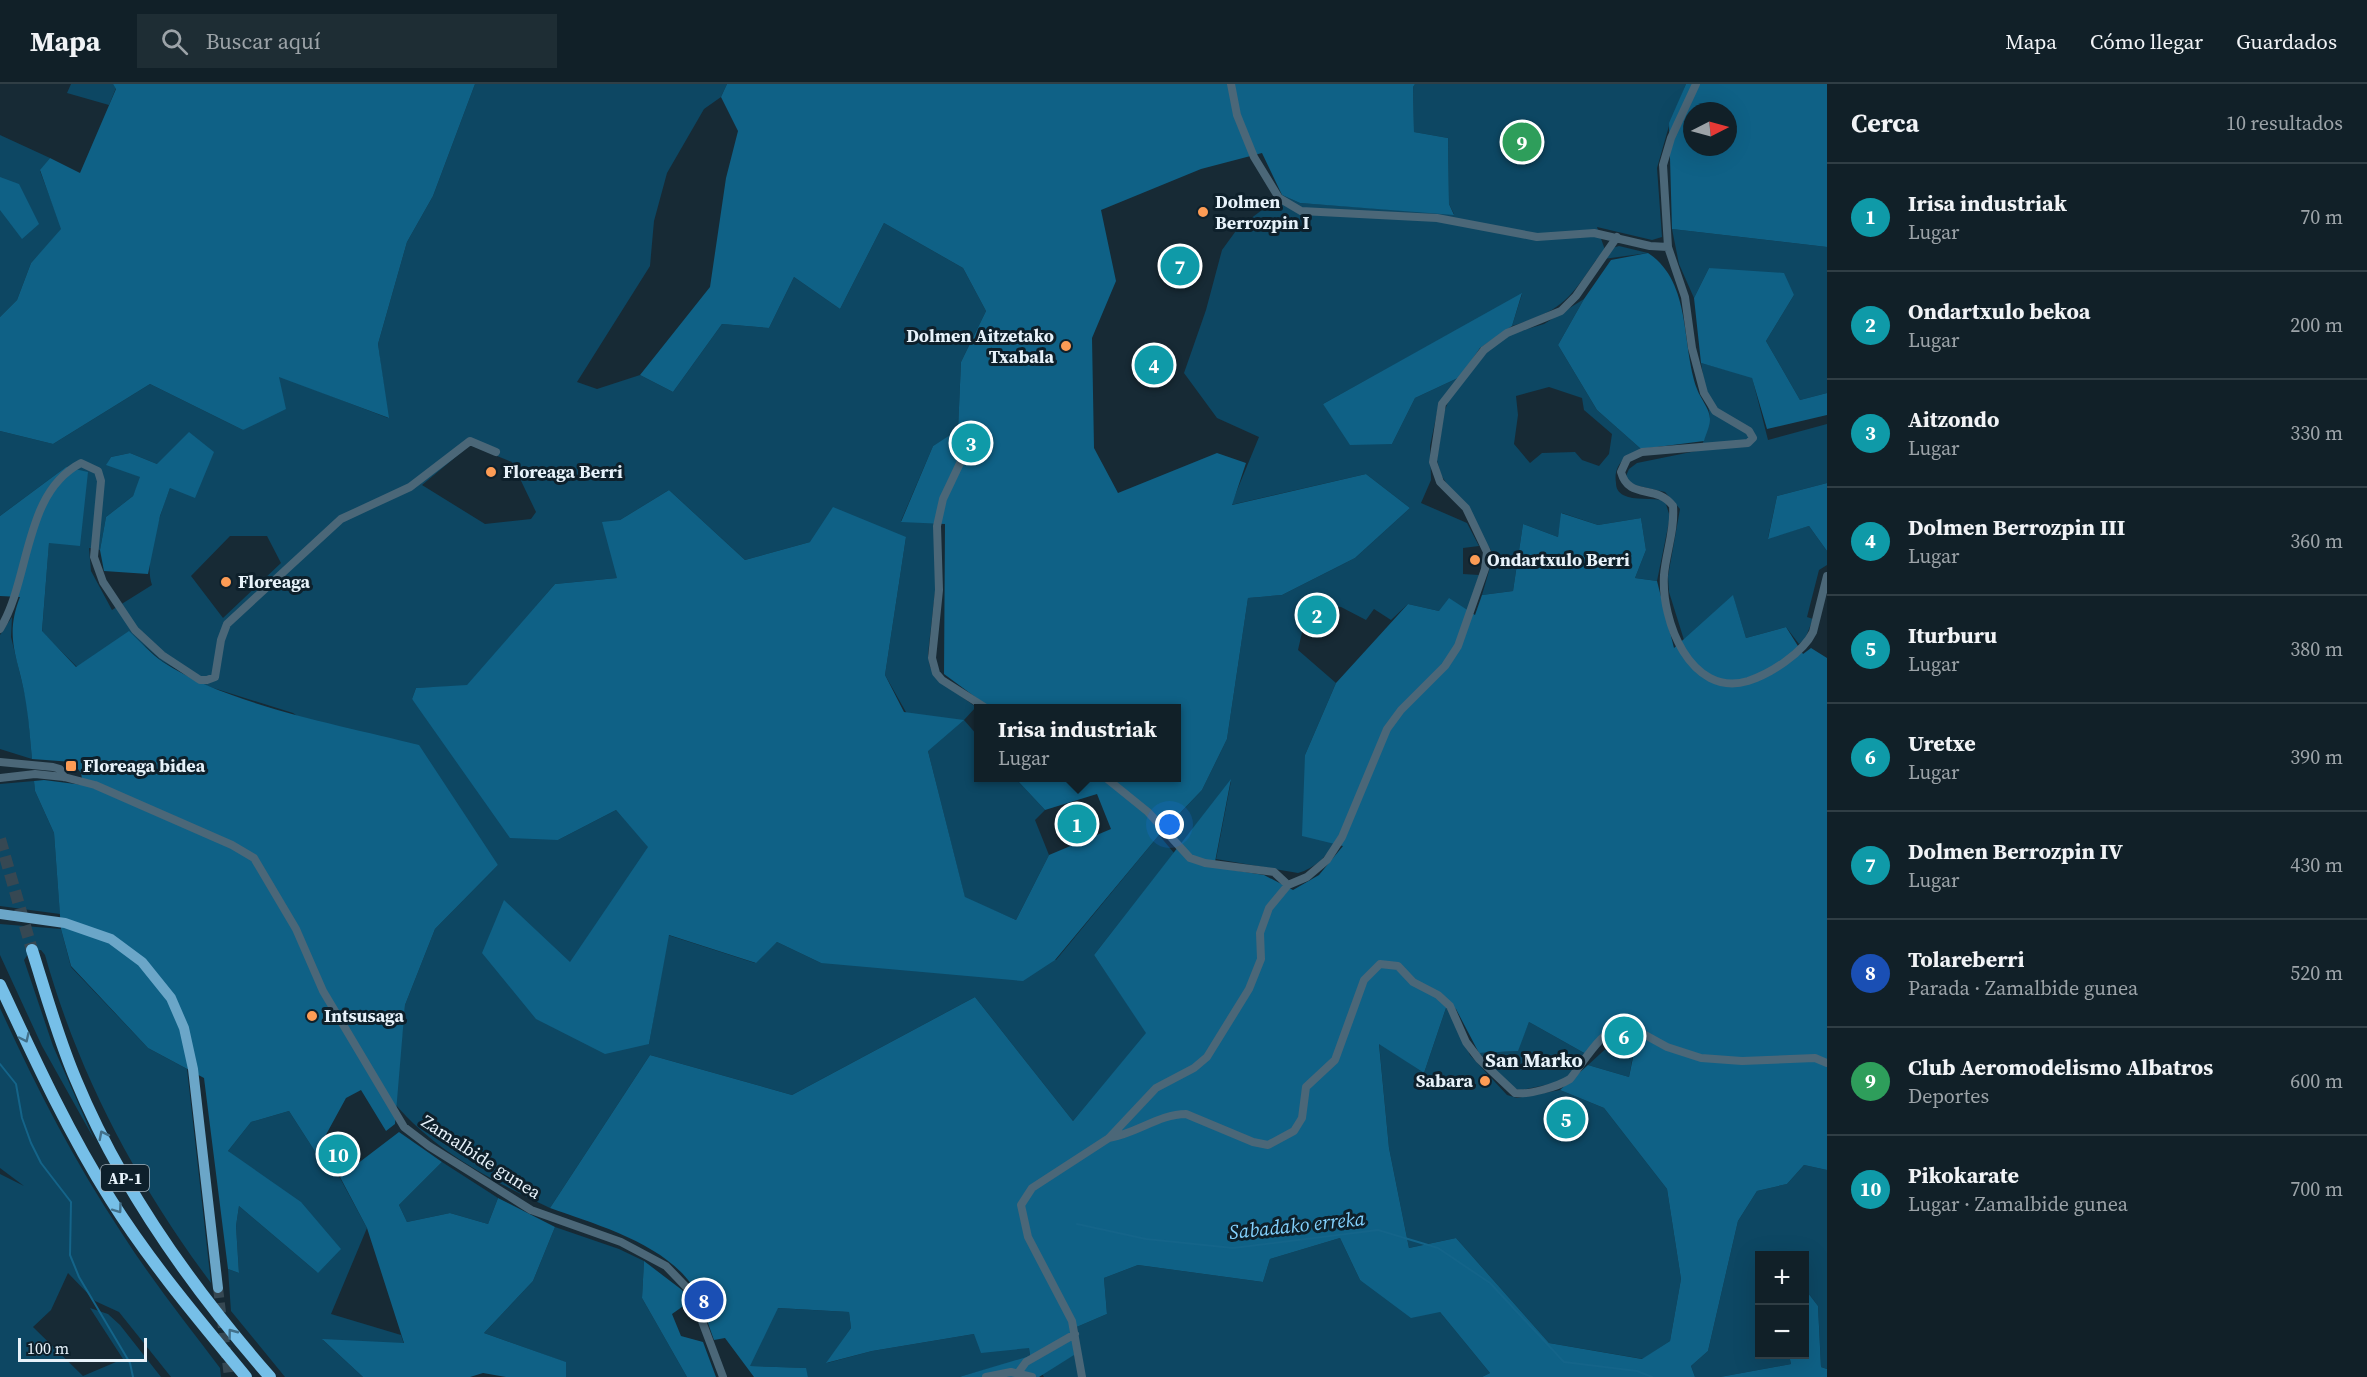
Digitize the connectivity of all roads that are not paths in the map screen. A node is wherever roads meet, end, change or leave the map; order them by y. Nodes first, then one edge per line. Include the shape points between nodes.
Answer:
1 (1232, 84) edge
2 (1696, 84) edge
3 (1617, 237) junction
4 (1668, 247) junction
5 (496, 452) dead end
6 (962, 459) dead end
7 (1827, 576) edge
8 (0, 628) edge
9 (979, 704) edge
10 (0, 762) edge
11 (64, 777) junction
12 (0, 778) edge
13 (1112, 782) edge
14 (1288, 885) junction
15 (0, 914) edge
16 (32, 950) tunnel mouth
17 (0, 985) edge
18 (1827, 1063) edge
19 (1109, 1138) junction
20 (218, 1288) tunnel mouth
21 (1075, 1334) junction
22 (1018, 1373) junction
23 (246, 1377) edge
24 (270, 1377) edge
25 (723, 1377) edge
26 (986, 1377) edge
27 (1032, 1377) edge
28 (1082, 1377) edge

1 - 3 street via 1237,115 1254,157 1280,198 1301,211 1437,218 1537,237 1594,233
2 - 4 street via 1663,165
3 - 4 street
3 - 14 street via 1561,311 1507,333 1484,350 1442,404 1433,462 1440,482 1466,508 1487,552 1485,569 1458,646 1445,666 1387,729 1342,837 1327,860 1307,877
4 - 7 street via 1685,297 1692,348 1704,393 1715,411 1749,431 1753,438 1748,443 1642,452 1627,459 1621,472 1624,484 1632,490 1657,493 1673,506 1665,591 1684,653 1697,670 1714,680 1730,683 1759,677 1809,641
5 - 8 street via 470,441 410,487 340,519 227,624 215,677 207,681 162,655 135,630 103,582 94,556 101,482 98,471 81,463 68,470 48,494 15,599
6 - 9 street via 943,499 938,526 939,591 932,658 942,681
10 - 11 street via 53,767 60,769
11 - 12 street via 35,774
11 - 25 street, Zamalbide gunea via 95,785 254,858 296,929 323,991 404,1127 531,1210 621,1242 666,1266 691,1292
13 - 14 street via 1148,812 1190,858 1274,872
14 - 19 street via 1269,908 1260,933 1261,959 1249,989 1207,1057 1156,1088
15 - 20 main road via 65,923 111,939 142,962 171,998 182,1022 193,1069
24 -> 16 highway, AP-1 via 186,1272 130,1188 76,1081
17 -> 23 highway, AP-1 via 53,1097 111,1200
18 - 19 street via 1815,1058 1701,1058 1621,1025 1563,1084 1515,1093 1466,1042 1450,1006 1398,966 1380,964 1364,980 1335,1060 1306,1087 1302,1118 1294,1131 1282,1139 1268,1145 1253,1142 1186,1114 1175,1114 1125,1136
19 - 21 street via 1032,1188 1021,1205 1028,1237 1066,1306
21 - 22 street via 1026,1362
21 - 28 street
22 - 26 street
22 - 27 street

